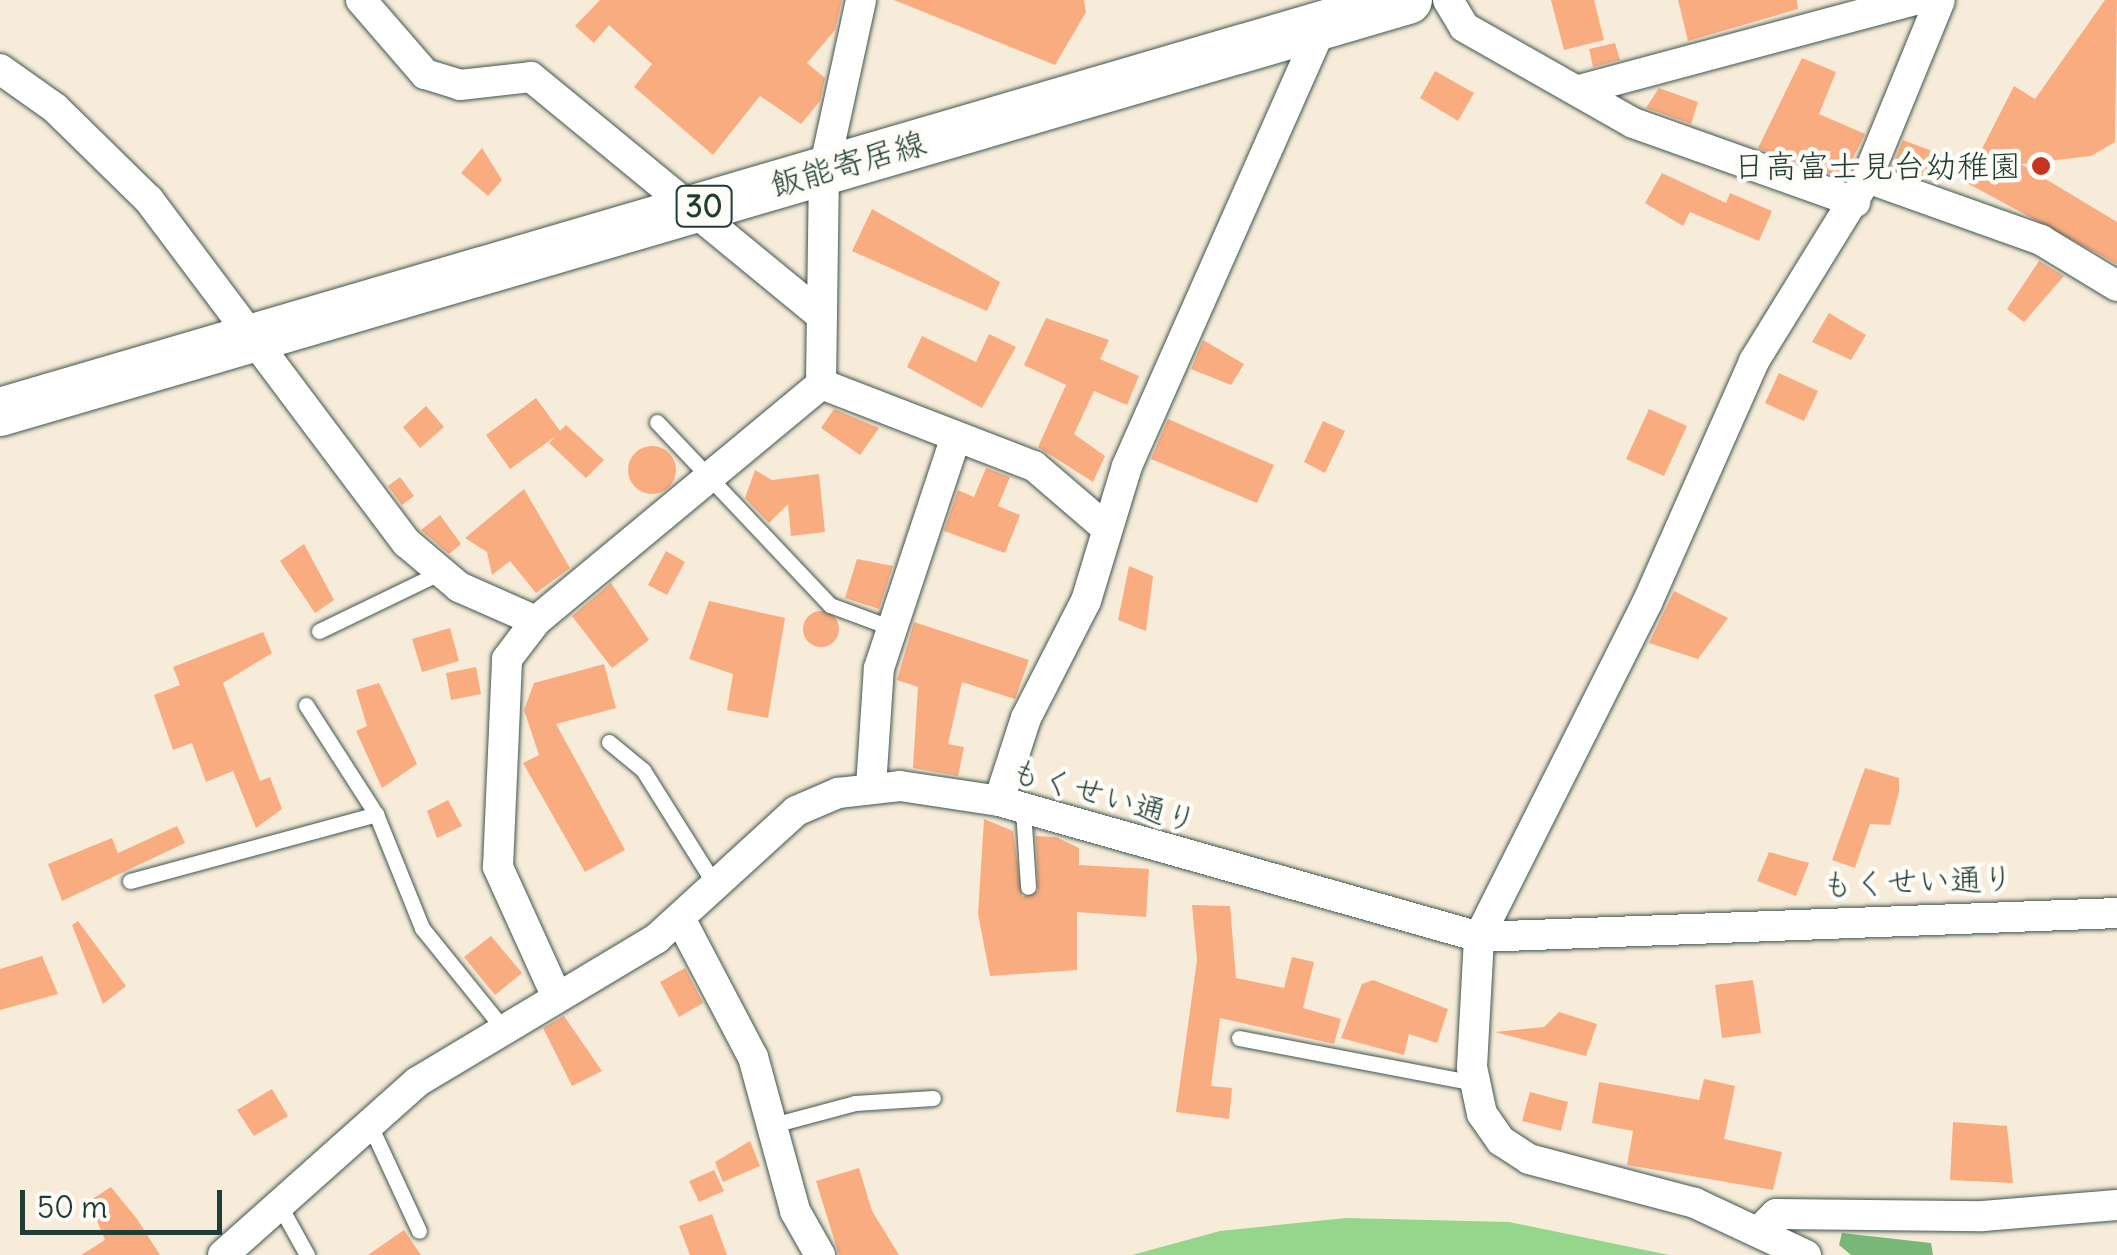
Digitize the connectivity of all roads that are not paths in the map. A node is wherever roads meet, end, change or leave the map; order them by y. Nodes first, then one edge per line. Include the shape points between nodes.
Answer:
1 (361, 0) edge
2 (861, 0) edge
3 (1448, 0) edge
4 (1916, 0) edge
5 (1940, 0) edge
6 (1386, 3) edge
7 (1322, 25) junction
8 (0, 69) edge
9 (1580, 90) junction
10 (824, 170) junction
11 (1861, 190) junction
12 (689, 210) junction
13 (2117, 286) edge
14 (821, 315) junction
15 (257, 337) junction
16 (821, 384) junction
17 (0, 412) edge
18 (657, 422) dead end
19 (955, 440) junction
20 (714, 478) junction
21 (1106, 528) junction
22 (442, 572) junction
23 (536, 621) junction
24 (892, 628) junction
25 (319, 632) dead end
26 (306, 705) dead end
27 (609, 742) dead end
28 (871, 788) junction
29 (1011, 805) junction
30 (376, 814) junction
31 (130, 881) dead end
32 (1028, 887) dead end
33 (717, 888) junction
34 (2117, 913) edge
35 (682, 922) junction
36 (1479, 937) junction
37 (556, 995) junction
38 (501, 1026) junction
39 (1240, 1038) dead end
40 (1476, 1084) junction
41 (932, 1098) dead end
42 (368, 1120) junction
43 (774, 1125) junction
44 (2117, 1205) edge
45 (281, 1208) junction
46 (1760, 1229) junction
47 (419, 1231) dead end
48 (223, 1255) edge
49 (308, 1255) edge
50 (820, 1255) edge
51 (1806, 1255) edge

1 - 12 street via 425,74 460,85 531,77
2 - 10 street
3 - 9 street via 1464,28
4 - 9 street
5 - 11 street
6 - 7 main road, 飯能寄居線 / 30
7 - 10 main road, 飯能寄居線 / 30
7 - 21 street
8 - 15 street via 55,108 149,200
9 - 11 street via 1633,123
10 - 12 main road, 飯能寄居線 / 30
10 - 14 street
11 - 13 street via 2041,240
11 - 36 street via 1754,360 1647,603
12 - 14 street
12 - 15 main road, 飯能寄居線 / 30
14 - 16 street
15 - 17 main road, 飯能寄居線 / 30
15 - 22 street via 406,543
16 - 19 street
16 - 20 street
18 - 20 lane
19 - 21 street via 1034,466
19 - 24 street
20 - 23 street
20 - 24 lane via 830,605
21 - 29 street via 1086,600 1026,718
22 - 23 street
22 - 25 lane
23 - 37 street via 508,659 499,704 498,867
24 - 28 street via 872,709
26 - 30 lane
27 - 33 lane via 643,770
28 - 29 street, もくせい通り
28 - 33 street, もくせい通り via 796,811
29 - 32 lane
29 - 36 street, もくせい通り
30 - 31 lane
30 - 38 lane via 422,928
33 - 35 street, もくせい通り
34 - 36 street, もくせい通り
35 - 37 street, もくせい通り
35 - 43 street via 727,994
36 - 40 street
37 - 38 street, もくせい通り
38 - 42 street, もくせい通り
39 - 40 lane
40 - 46 street via 1500,1141 1529,1158
41 - 43 lane via 855,1103
42 - 45 street, もくせい通り
42 - 47 lane
43 - 50 street via 796,1211
44 - 46 street via 1983,1216 1776,1214
45 - 48 street, もくせい通り
45 - 49 lane
46 - 51 street

